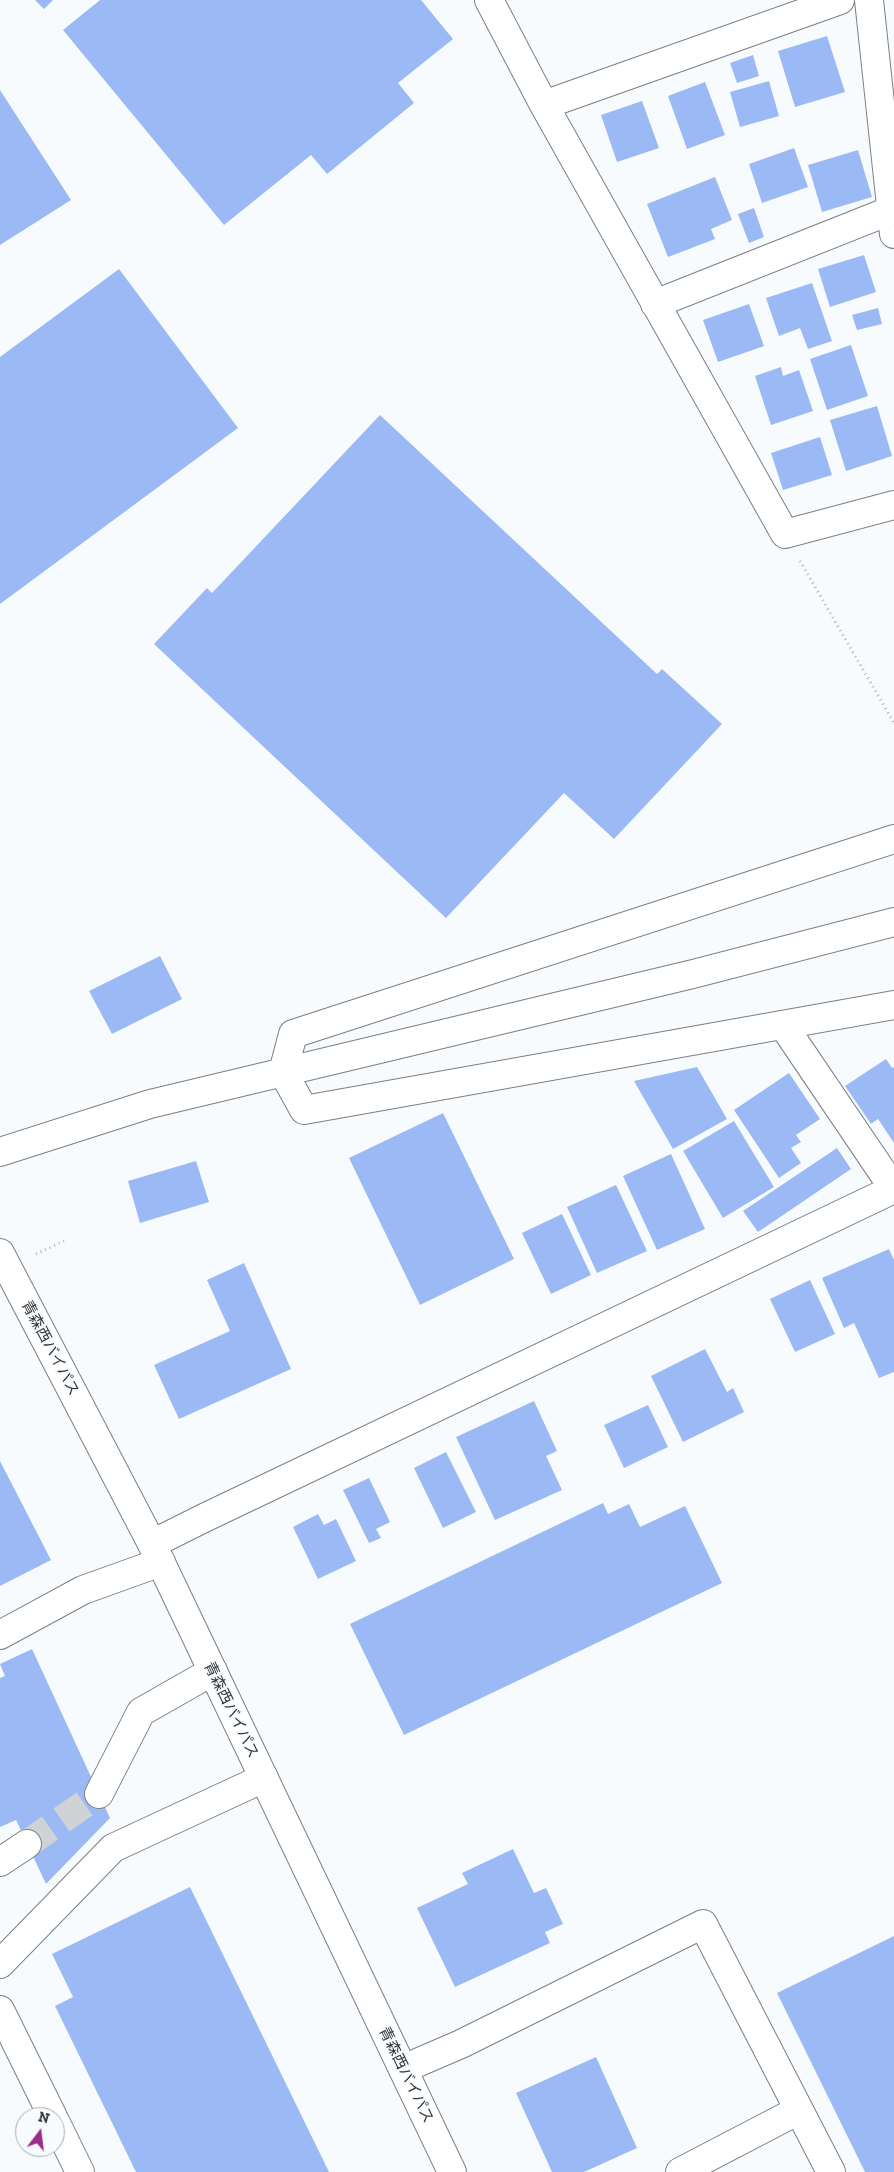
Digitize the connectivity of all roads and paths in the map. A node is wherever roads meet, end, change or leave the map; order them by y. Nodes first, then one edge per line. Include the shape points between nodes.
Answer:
1 (489, 0) edge
2 (840, 0) edge
3 (868, 0) edge
4 (544, 105) junction
5 (893, 222) edge
6 (656, 304) junction
7 (894, 505) edge
8 (786, 534) junction
9 (894, 723) edge
10 (894, 838) edge
11 (894, 922) edge
12 (894, 1005) edge
13 (784, 1025) junction
14 (283, 1072) junction
15 (0, 1152) edge
16 (894, 1189) edge
17 (0, 1253) edge
18 (156, 1553) junction
19 (0, 1635) edge
20 (213, 1671) junction
21 (264, 1778) junction
22 (99, 1794) tunnel mouth
23 (27, 1844) tunnel mouth
24 (0, 1862) edge
25 (0, 1964) edge
26 (0, 2010) edge
27 (403, 2069) junction
28 (48, 2107) edge
29 (799, 2110) junction
30 (65, 2141) edge
31 (80, 2172) edge
32 (452, 2172) edge
33 (680, 2172) edge
34 (831, 2172) edge

1 - 4 main road
2 - 4 main road
3 - 5 main road
4 - 6 main road
5 - 6 main road
6 - 8 main road
7 - 8 main road
8 - 9 path
10 - 14 main road via 293,1034
11 - 14 main road via 693,974
12 - 13 main road
13 - 14 main road via 304,1110
13 - 16 main road
14 - 15 main road via 150,1104
16 - 18 main road via 213,1514
17 - 18 main road, 青森西バイパス
18 - 19 main road
18 - 20 main road, 青森西バイパス
20 - 21 main road, 青森西バイパス
20 - 22 main road via 141,1712
21 - 25 main road via 113,1848
21 - 27 main road, 青森西バイパス
23 - 24 main road
26 - 28 main road
27 - 29 main road via 462,2044 703,1924
27 - 32 main road, 青森西バイパス
29 - 33 main road
29 - 34 main road
30 - 31 main road

